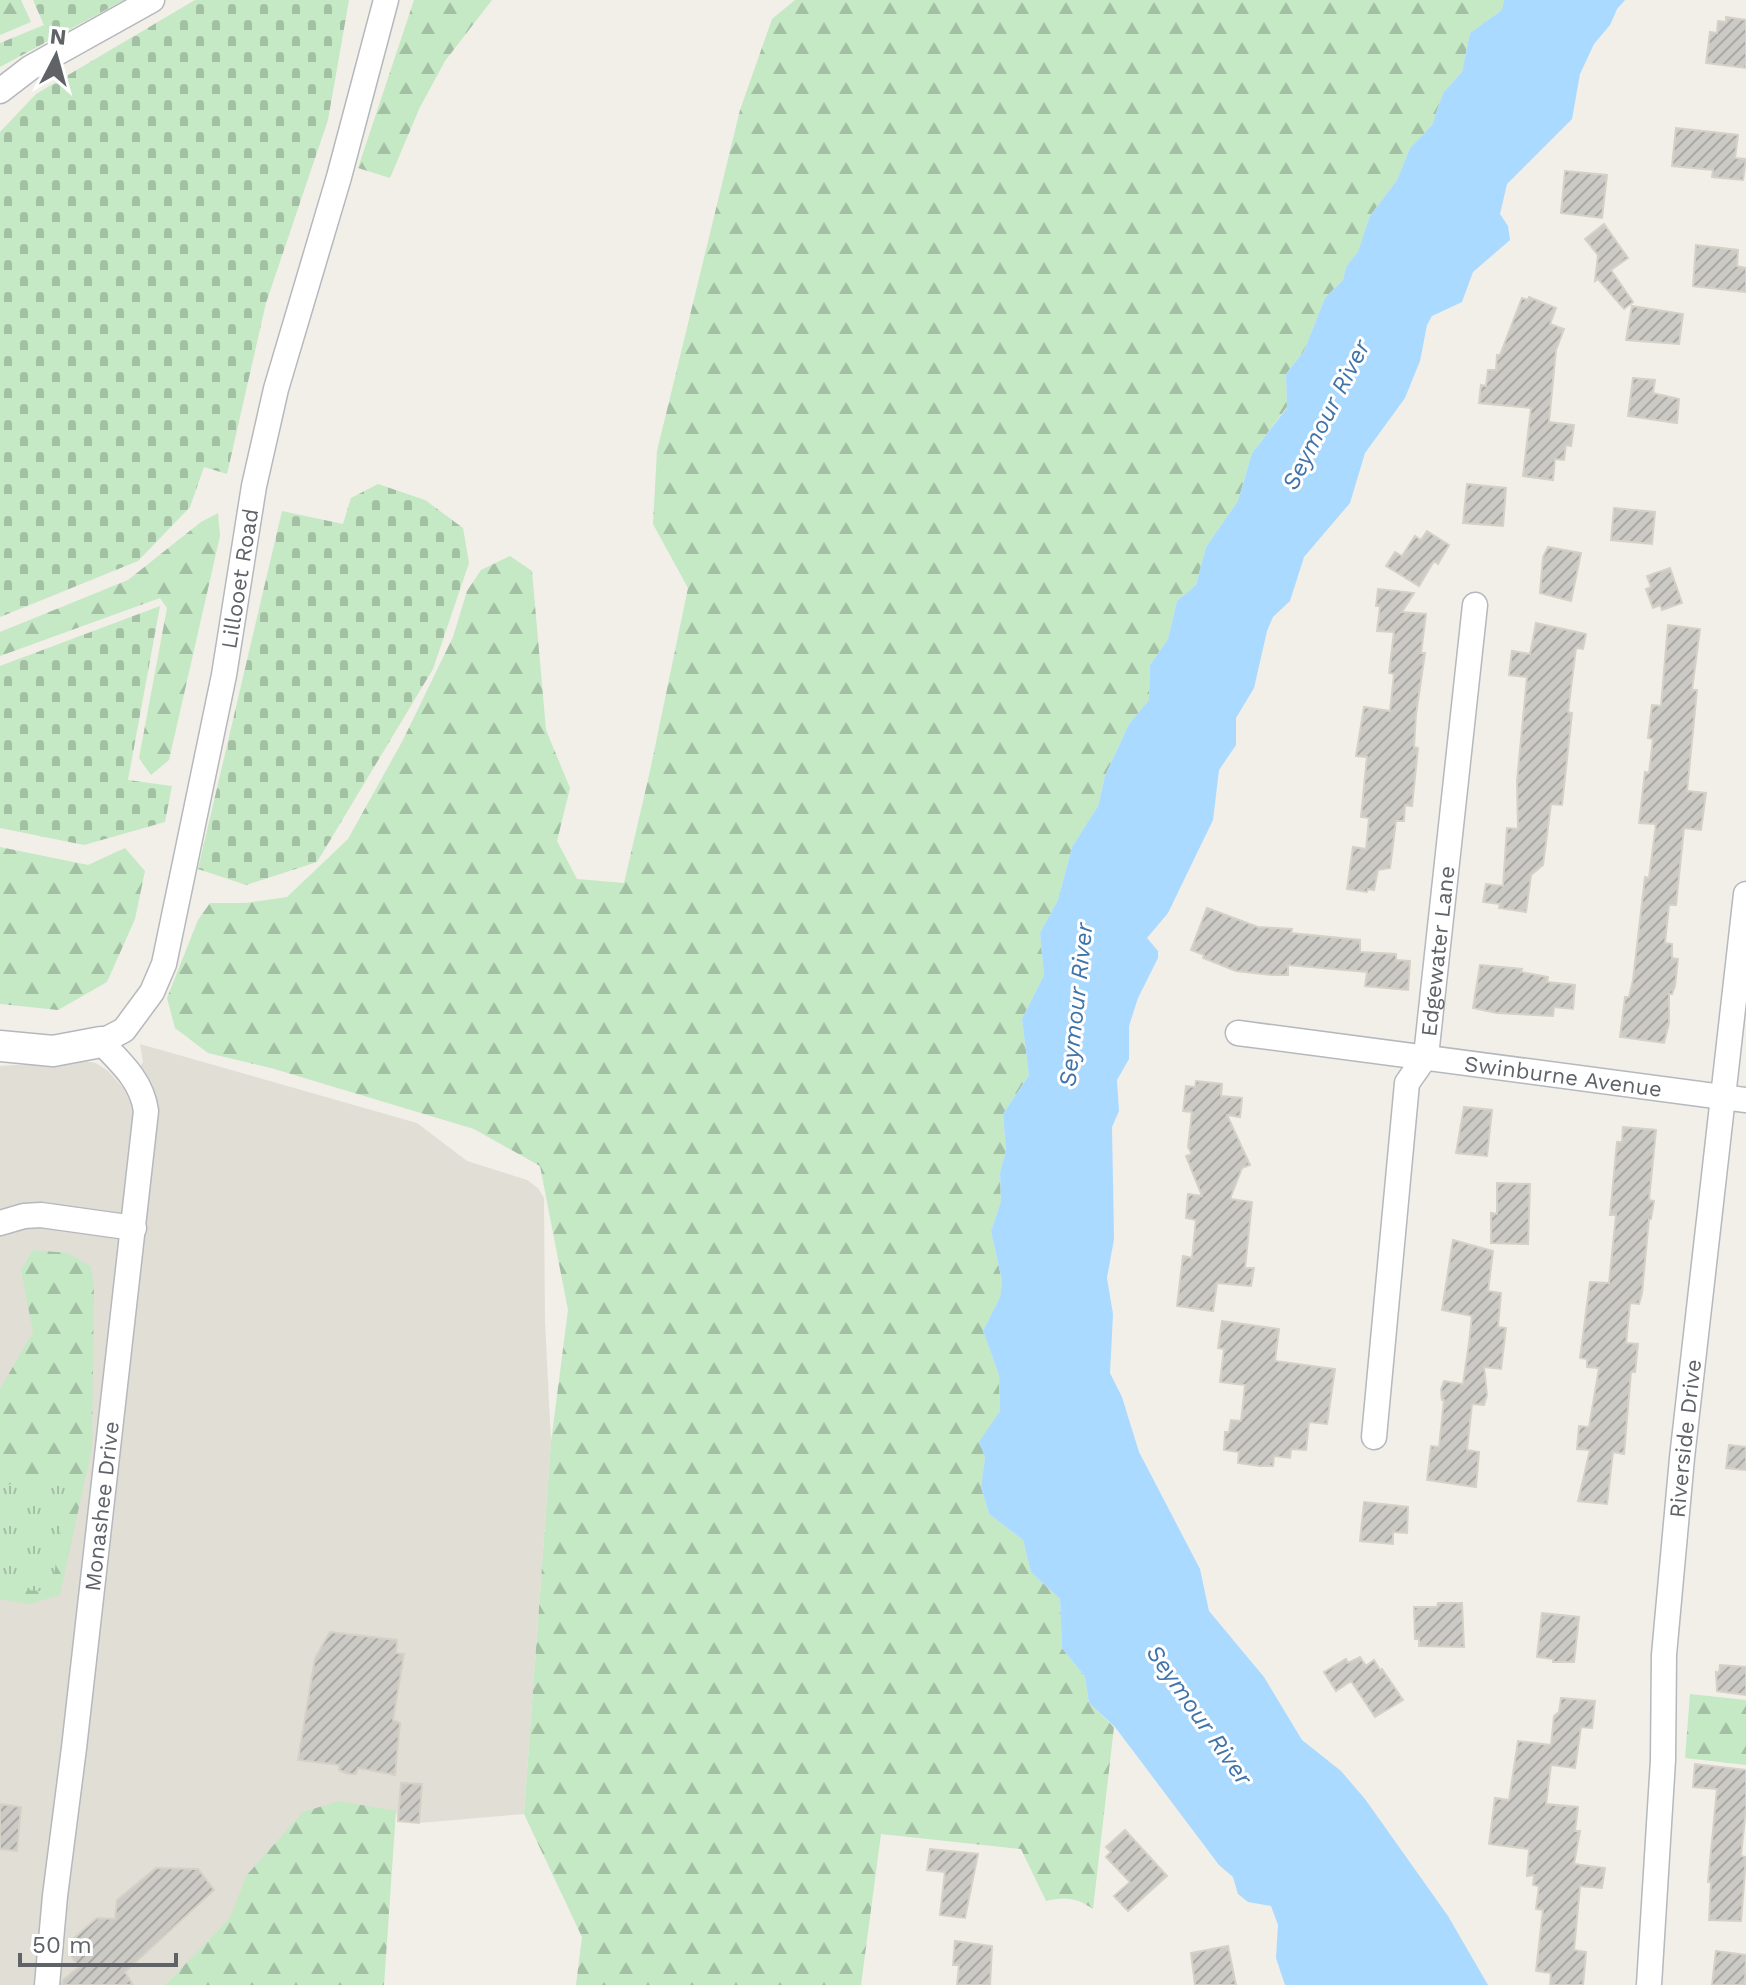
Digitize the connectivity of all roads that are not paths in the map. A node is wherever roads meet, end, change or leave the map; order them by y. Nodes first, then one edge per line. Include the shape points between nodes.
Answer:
1 (152, 0) edge
2 (386, 0) edge
3 (0, 91) edge
4 (1475, 605) dead end
5 (1746, 894) edge
6 (1238, 1033) dead end
7 (101, 1042) junction
8 (0, 1046) edge
9 (1426, 1056) junction
10 (1735, 1099) edge
11 (0, 1223) edge
12 (134, 1228) junction
13 (1374, 1437) dead end
14 (47, 1985) edge
15 (1649, 1985) edge

1 - 3 street via 30,68
2 - 7 street, Lillooet Road via 276,389 164,964 152,992 124,1030
4 - 9 street, Edgewater Lane
5 - 10 street, Riverside Drive
6 - 9 street, Swinburne Avenue
7 - 8 street, Lillooet Road via 53,1051
7 - 12 street, Monashee Drive via 144,1096
9 - 10 street, Swinburne Avenue
9 - 13 street, Edgewater Lane via 1407,1083
10 - 15 street, Riverside Drive via 1682,1458 1664,1655
11 - 12 street via 41,1215
12 - 14 street, Monashee Drive

